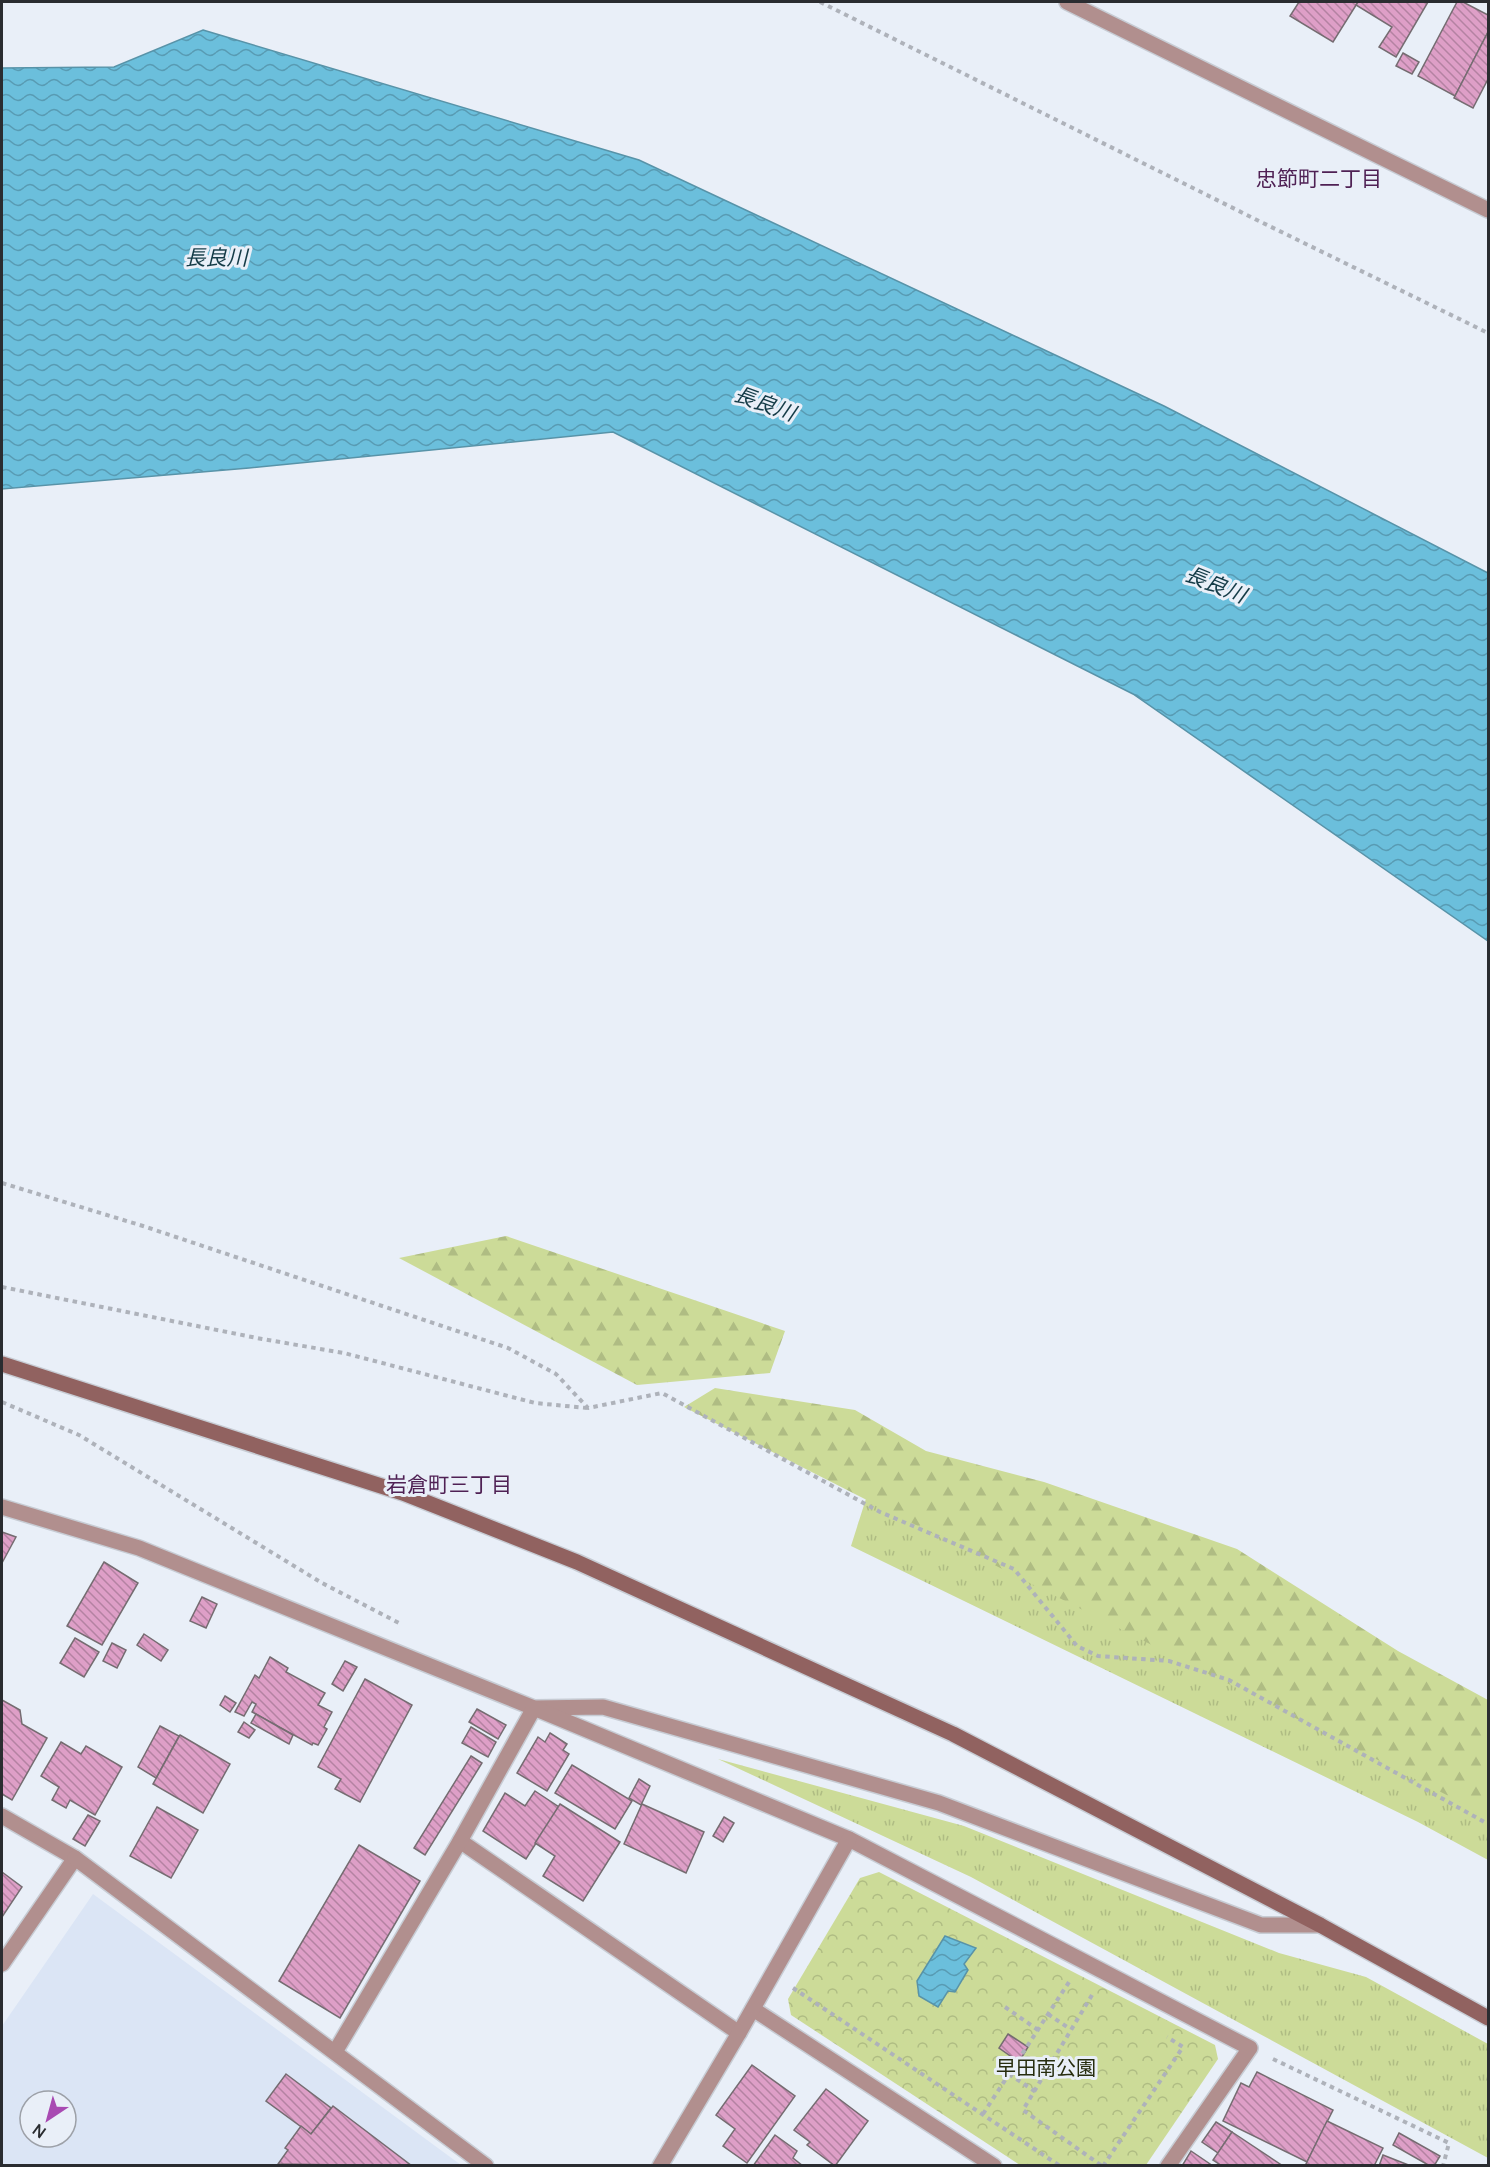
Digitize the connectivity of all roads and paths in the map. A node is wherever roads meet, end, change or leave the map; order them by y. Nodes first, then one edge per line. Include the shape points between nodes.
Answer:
1 (820, 2) edge
2 (1067, 2) edge
3 (1488, 210) edge
4 (1488, 333) edge
5 (2, 1183) edge
6 (2, 1287) edge
7 (2, 1364) edge
8 (2, 1402) edge
9 (588, 1408) junction
10 (2, 1506) edge
11 (405, 1628) dead end
12 (534, 1708) junction
13 (2, 1816) edge
14 (1488, 1824) edge
15 (849, 1839) junction
16 (460, 1841) junction
17 (75, 1858) junction
18 (1320, 1925) junction
19 (1083, 1961) junction
20 (2, 1964) edge
21 (773, 1975) junction
22 (1094, 1993) dead end
23 (1005, 2007) dead end
24 (753, 2010) junction
25 (1048, 2014) junction
26 (1488, 2018) edge
27 (1070, 2029) dead end
28 (1038, 2030) junction
29 (739, 2033) junction
30 (1163, 2035) dead end
31 (1250, 2048) junction
32 (336, 2052) junction
33 (1009, 2074) junction
34 (1035, 2092) junction
35 (983, 2114) junction
36 (486, 2166) edge
37 (660, 2166) edge
38 (994, 2166) edge
39 (1060, 2166) edge
40 (1103, 2166) edge
41 (1168, 2166) edge
42 (1443, 2166) edge

1 - 4 path
2 - 3 street
5 - 9 path via 508,1348 556,1374
6 - 9 path via 344,1353 535,1402
7 - 18 street via 403,1493 577,1562 952,1734
8 - 11 path via 79,1435 322,1583
9 - 14 path via 662,1393 880,1512 1014,1569 1077,1647 1098,1656 1169,1661 1229,1680
10 - 12 street via 140,1548
12 - 15 street
12 - 16 street
12 - 18 street via 614,1710 939,1803 1261,1925
13 - 17 street
15 - 19 street
15 - 21 street
16 - 29 street
16 - 32 street
17 - 20 street
17 - 32 street
18 - 26 street
19 - 25 path
19 - 31 street
21 - 24 street
21 - 35 path
22 - 34 path
23 - 28 path
24 - 29 street
24 - 38 street
25 - 27 path
25 - 28 path
28 - 33 path
29 - 37 street
30 - 40 path via 1183,2047
31 - 41 street
31 - 42 path via 1449,2143
32 - 36 street
33 - 34 path
33 - 35 path
34 - 40 path via 1023,2110
35 - 39 path

